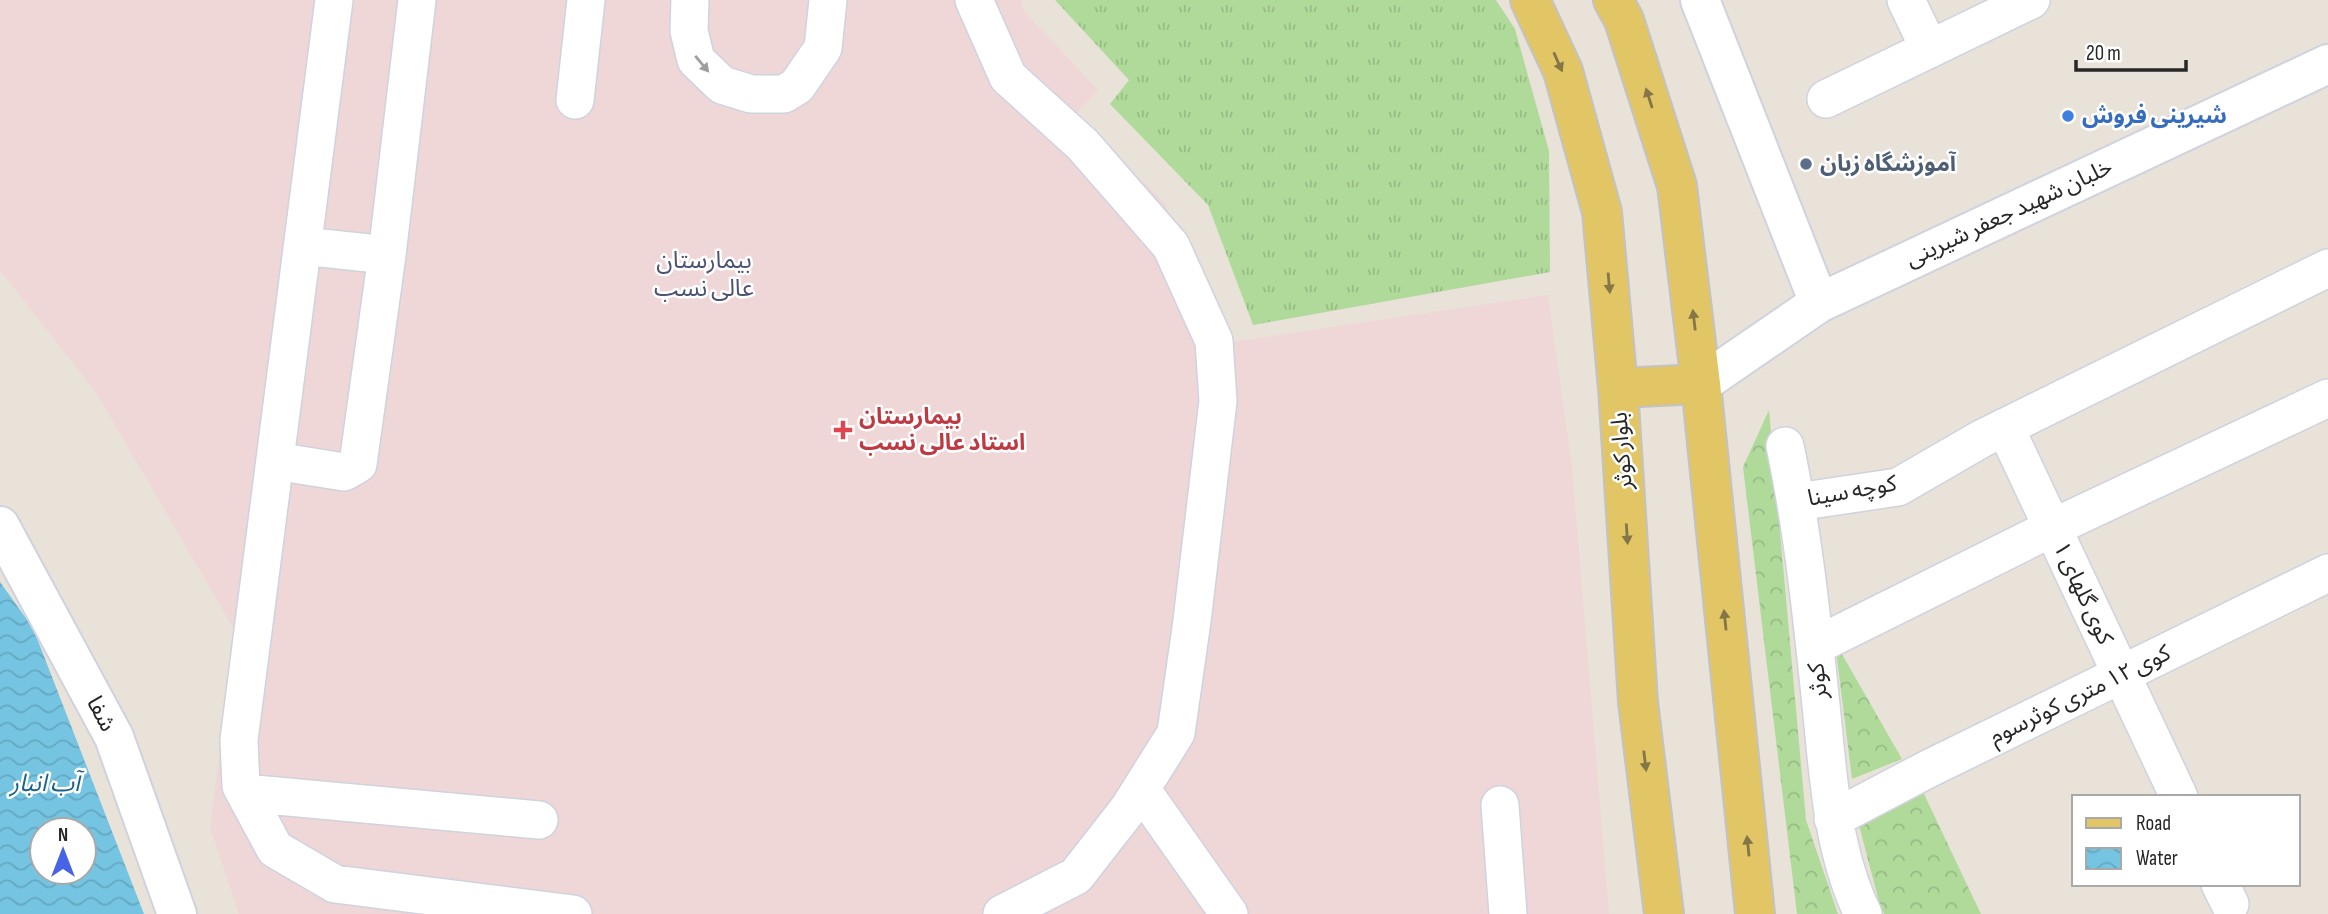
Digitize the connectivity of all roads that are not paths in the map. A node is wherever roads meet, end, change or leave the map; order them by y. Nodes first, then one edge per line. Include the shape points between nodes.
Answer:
1 (334, 0) edge
2 (417, 0) edge
3 (586, 0) edge
4 (690, 0) edge
5 (828, 0) edge
6 (974, 0) edge
7 (1530, 0) edge
8 (1613, 0) edge
9 (1700, 0) edge
10 (1906, 0) edge
11 (2031, 0) edge
12 (1929, 48) junction
13 (2328, 64) edge
14 (1826, 99) dead end
15 (575, 100) dead end
16 (303, 246) junction
17 (387, 255) junction
18 (2328, 268) edge
19 (1819, 303) junction
20 (1702, 384) junction
21 (1618, 388) junction
22 (2328, 398) edge
23 (1993, 433) junction
24 (1785, 446) dead end
25 (275, 461) junction
26 (1797, 502) junction
27 (0, 526) edge
28 (2052, 528) junction
29 (2328, 573) edge
30 (1815, 646) junction
31 (2121, 675) junction
32 (1141, 789) junction
33 (245, 793) junction
34 (2178, 795) edge
35 (1500, 804) dead end
36 (1833, 819) junction
37 (539, 820) dead end
38 (177, 914) edge
39 (573, 914) edge
40 (1002, 914) edge
41 (1229, 914) edge
42 (1508, 914) edge
43 (1664, 914) edge
44 (1755, 914) edge
45 (1863, 914) edge

1 - 16 street
2 - 17 street
3 - 15 street
4 -> 5 street via 689,31 696,60 722,85 751,94 784,94 797,86 823,48
6 - 32 street via 1008,77 1083,145 1171,246 1214,341 1218,401 1176,733
7 -> 21 main road, بلوار کوثر via 1563,71 1602,212
20 -> 8 main road via 1677,186 1624,20
9 - 19 street
10 - 12 street
11 - 12 street
12 - 14 street
13 - 19 street, خلبان شهید جعفر شیرینی
16 - 17 street
16 - 25 street
17 - 25 street via 358,464 344,472
18 - 23 street, کوچه سینا
19 - 20 street, خلبان شهید جعفر شیرینی
20 - 21 main road
44 -> 20 main road
21 -> 43 main road, بلوار کوثر via 1638,702
22 - 28 street
23 - 26 street, کوچه سینا via 1898,487
23 - 28 street, کوی گلهای ۱
24 - 26 street, کوثر
25 - 33 street via 239,740
26 - 30 street, کوثر
27 - 38 street, شفا via 114,737
28 - 30 street
28 - 31 street, کوی گلهای ۱
29 - 31 street, کوی ۱۲ متری کوثرسوم
30 - 36 street, کوثر
31 - 34 street, کوی گلهای ۱
31 - 36 street, کوی ۱۲ متری کوثرسوم
32 - 40 street via 1076,876
32 - 41 street
33 - 37 street
33 - 39 street via 275,849 335,884
35 - 42 street
36 - 45 street, کوثر

